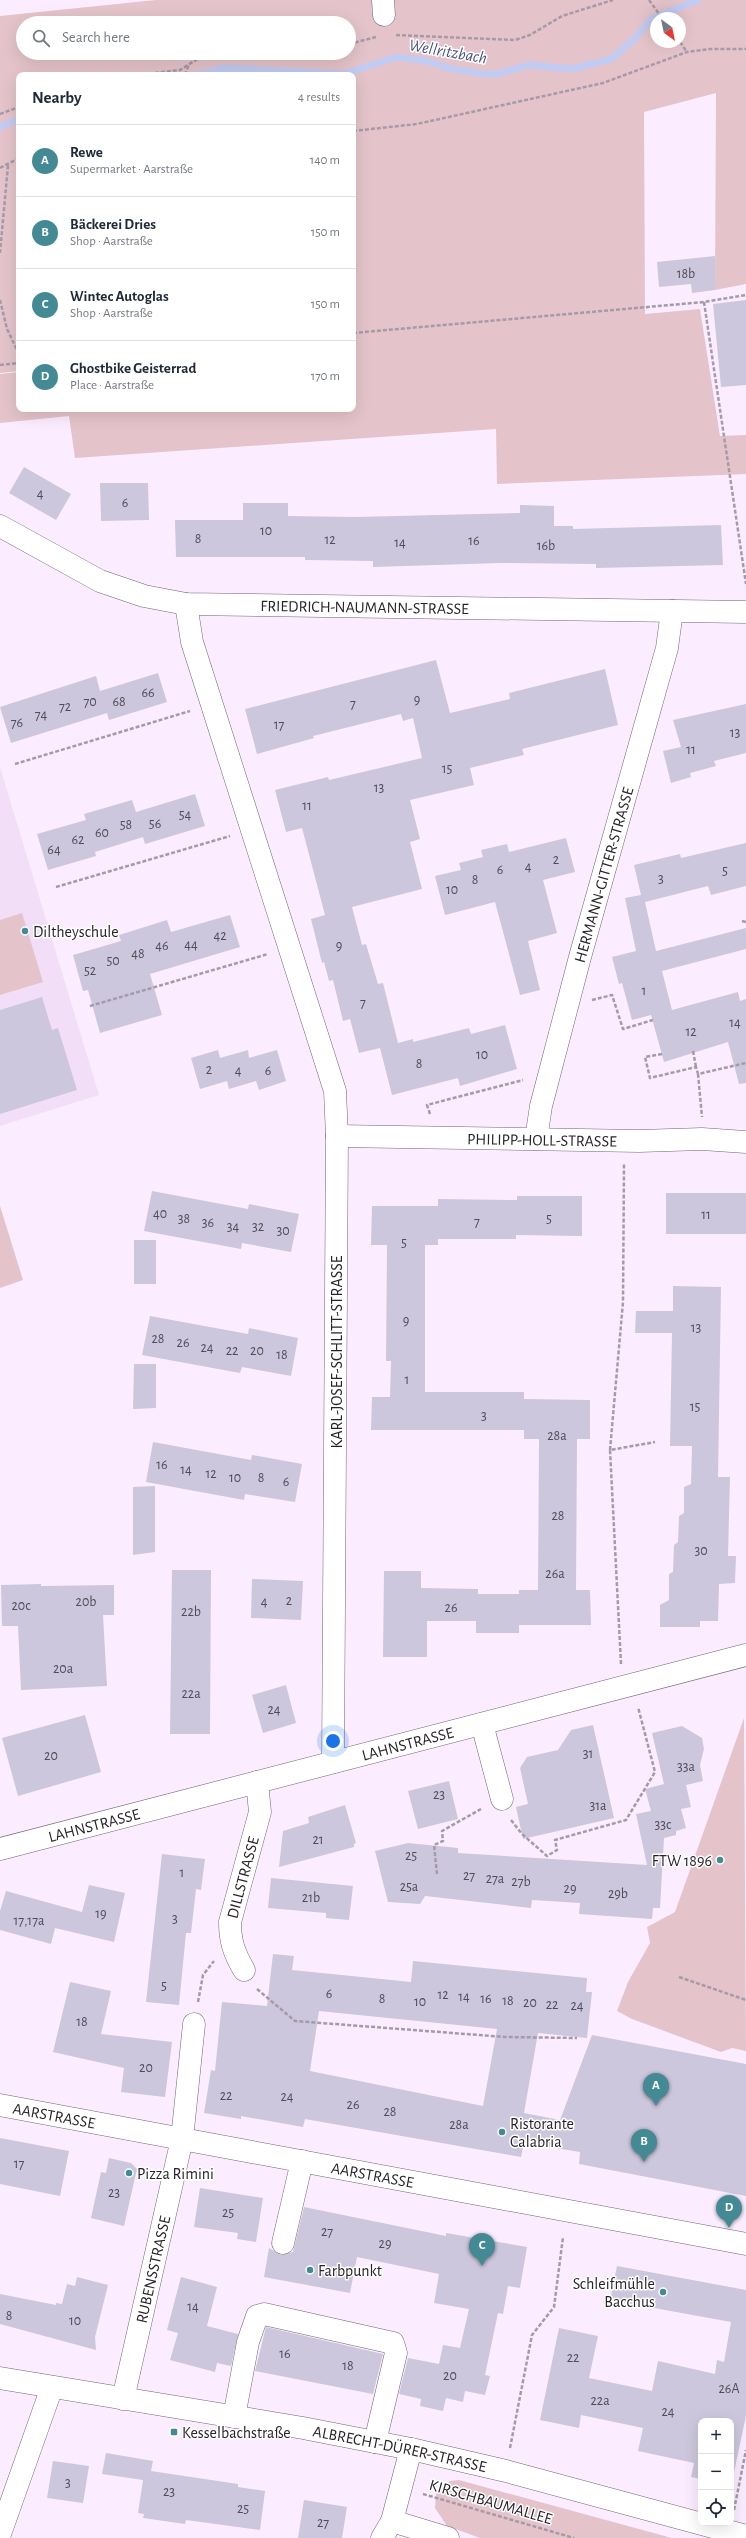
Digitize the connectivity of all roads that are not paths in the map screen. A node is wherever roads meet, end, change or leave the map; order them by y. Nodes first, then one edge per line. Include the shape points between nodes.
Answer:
1 (0, 526) edge
2 (186, 604) junction
3 (672, 611) junction
4 (746, 612) edge
5 (337, 1136) junction
6 (536, 1139) junction
7 (746, 1142) edge
8 (746, 1655) edge
9 (482, 1724) junction
10 (333, 1762) junction
11 (257, 1782) junction
12 (502, 1798) road end
13 (0, 1849) edge
14 (244, 1970) road end
15 (194, 2024) road end
16 (0, 2105) edge
17 (182, 2139) junction
18 (302, 2161) junction
19 (283, 2243) dead end
20 (746, 2244) edge
21 (0, 2378) edge
22 (52, 2387) junction
23 (123, 2399) junction
24 (234, 2417) junction
25 (375, 2442) junction
26 (411, 2449) junction
27 (387, 2530) edge
28 (0, 2534) edge
29 (746, 2536) edge
30 (448, 2538) edge

1 - 2 street, FRIEDRICH-NAUMANN-STRASSE via 100,581 144,596
2 - 3 street, FRIEDRICH-NAUMANN-STRASSE
2 - 5 street, KARL-JOSEF-SCHLITT-STRASSE via 192,642 335,1091
3 - 4 street, FRIEDRICH-NAUMANN-STRASSE
3 - 6 street, HERMANN-GITTER-STRASSE via 667,648 549,1074
5 - 6 street, PHILIPP-HOLL-STRASSE
5 - 10 street, KARL-JOSEF-SCHLITT-STRASSE
6 - 7 street, PHILIPP-HOLL-STRASSE via 702,1139
8 - 9 street, LAHNSTRASSE
9 - 10 street, LAHNSTRASSE
9 - 12 street
10 - 11 street, LAHNSTRASSE
11 - 13 street, LAHNSTRASSE
11 - 14 street, DILLSTRASSE via 260,1812 230,1922 230,1939
15 - 17 street
16 - 17 street, AARSTRASSE
17 - 18 street, AARSTRASSE
17 - 23 street, RUBENSSTRASSE
18 - 19 street
18 - 20 street, AARSTRASSE
21 - 22 street, ALBRECHT-DÜRER-STRASSE
22 - 23 street, ALBRECHT-DÜRER-STRASSE
22 - 28 street
23 - 24 street, ALBRECHT-DÜRER-STRASSE
24 - 25 street, ALBRECHT-DÜRER-STRASSE
24 - 25 street via 248,2342 257,2316 264,2314 393,2343 396,2353
25 - 26 street, ALBRECHT-DÜRER-STRASSE
26 - 27 street via 402,2488
26 - 29 street, ALBRECHT-DÜRER-STRASSE via 506,2471
27 - 30 street

